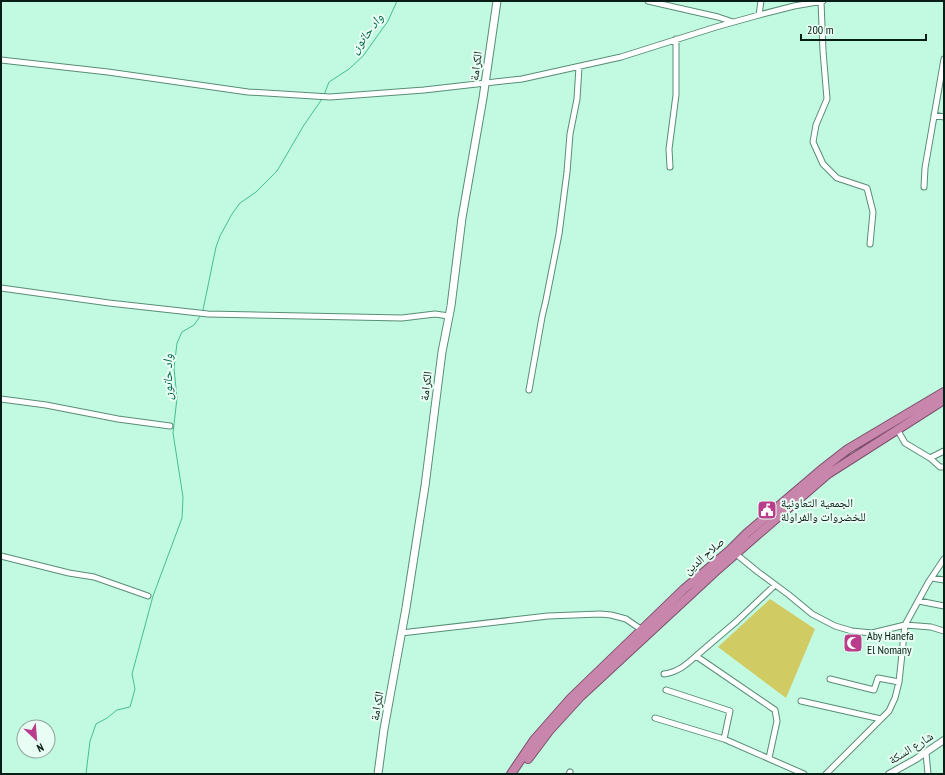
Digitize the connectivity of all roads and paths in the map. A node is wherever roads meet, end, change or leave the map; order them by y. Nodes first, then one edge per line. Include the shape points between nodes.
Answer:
1 (497, 1) edge
2 (648, 1) edge
3 (761, 1) edge
4 (822, 1) edge
5 (759, 15) junction
6 (733, 22) junction
7 (676, 39) junction
8 (944, 59) edge
9 (1, 60) edge
10 (579, 67) junction
11 (485, 84) junction
12 (942, 88) edge
13 (934, 115) junction
14 (944, 117) edge
15 (670, 167) dead end
16 (924, 187) dead end
17 (870, 244) dead end
18 (1, 288) edge
19 (449, 316) junction
20 (529, 390) dead end
21 (944, 392) edge
22 (1, 399) edge
23 (944, 400) edge
24 (170, 426) dead end
25 (897, 429) junction
26 (944, 451) edge
27 (930, 458) junction
28 (944, 467) edge
29 (736, 554) junction
30 (1, 556) edge
31 (944, 559) edge
32 (932, 578) junction
33 (944, 580) edge
34 (775, 585) junction
35 (148, 596) dead end
36 (918, 601) junction
37 (944, 606) edge
38 (905, 625) junction
39 (642, 630) junction
40 (944, 631) edge
41 (401, 633) junction
42 (696, 656) junction
43 (664, 674) dead end
44 (830, 679) dead end
45 (899, 682) junction
46 (666, 690) dead end
47 (801, 701) dead end
48 (655, 718) dead end
49 (881, 719) junction
50 (724, 739) junction
51 (944, 740) edge
52 (926, 753) junction
53 (769, 758) junction
54 (378, 774) edge
55 (511, 774) edge
56 (517, 774) edge
57 (804, 774) edge
58 (826, 774) edge
59 (889, 774) edge
60 (928, 774) edge

1 - 11 main road, الكرامة
2 - 6 street
3 - 5 street
4 - 5 street
4 - 17 street via 822,51 827,99 816,125 813,142 823,164 837,178 868,188 873,212
5 - 6 street
6 - 7 street
7 - 10 street via 621,57
7 - 15 street via 676,95
8 - 12 street
9 - 11 street via 248,92 327,97
10 - 11 street
10 - 20 street via 559,234
11 - 19 main road, الكرامة via 462,218
12 - 13 street
13 - 14 street
13 - 16 street
18 - 19 street via 199,313 402,318 435,314
19 - 41 main road, الكرامة
21 - 39 highway, صلاح الدين via 848,449 821,470 684,589
22 - 24 street
23 - 25 highway, صلاح الدين
25 - 27 street via 905,443
25 - 29 highway, صلاح الدين via 828,474
26 - 27 street
27 - 28 street
29 - 34 street
29 - 56 highway, صلاح الدين via 581,696 549,731
30 - 35 street via 94,577
31 - 32 street
32 - 33 street
32 - 36 street
34 - 38 street via 812,614 835,626 872,633
34 - 42 street
36 - 37 street
36 - 38 street
38 - 40 street
38 - 45 street
39 - 41 street via 626,619 600,614 548,616
39 - 55 highway, صلاح الدين via 571,698 534,740
41 - 54 main road, الكرامة
42 - 43 street via 673,673
42 - 53 street via 775,710 777,721
44 - 45 street via 874,690 878,678
45 - 49 street via 889,711
46 - 50 street via 730,710
47 - 49 street
48 - 50 street
49 - 58 street
50 - 53 street
51 - 52 street, شارع السكة
52 - 59 street, شارع السكة
52 - 60 street
53 - 57 street

